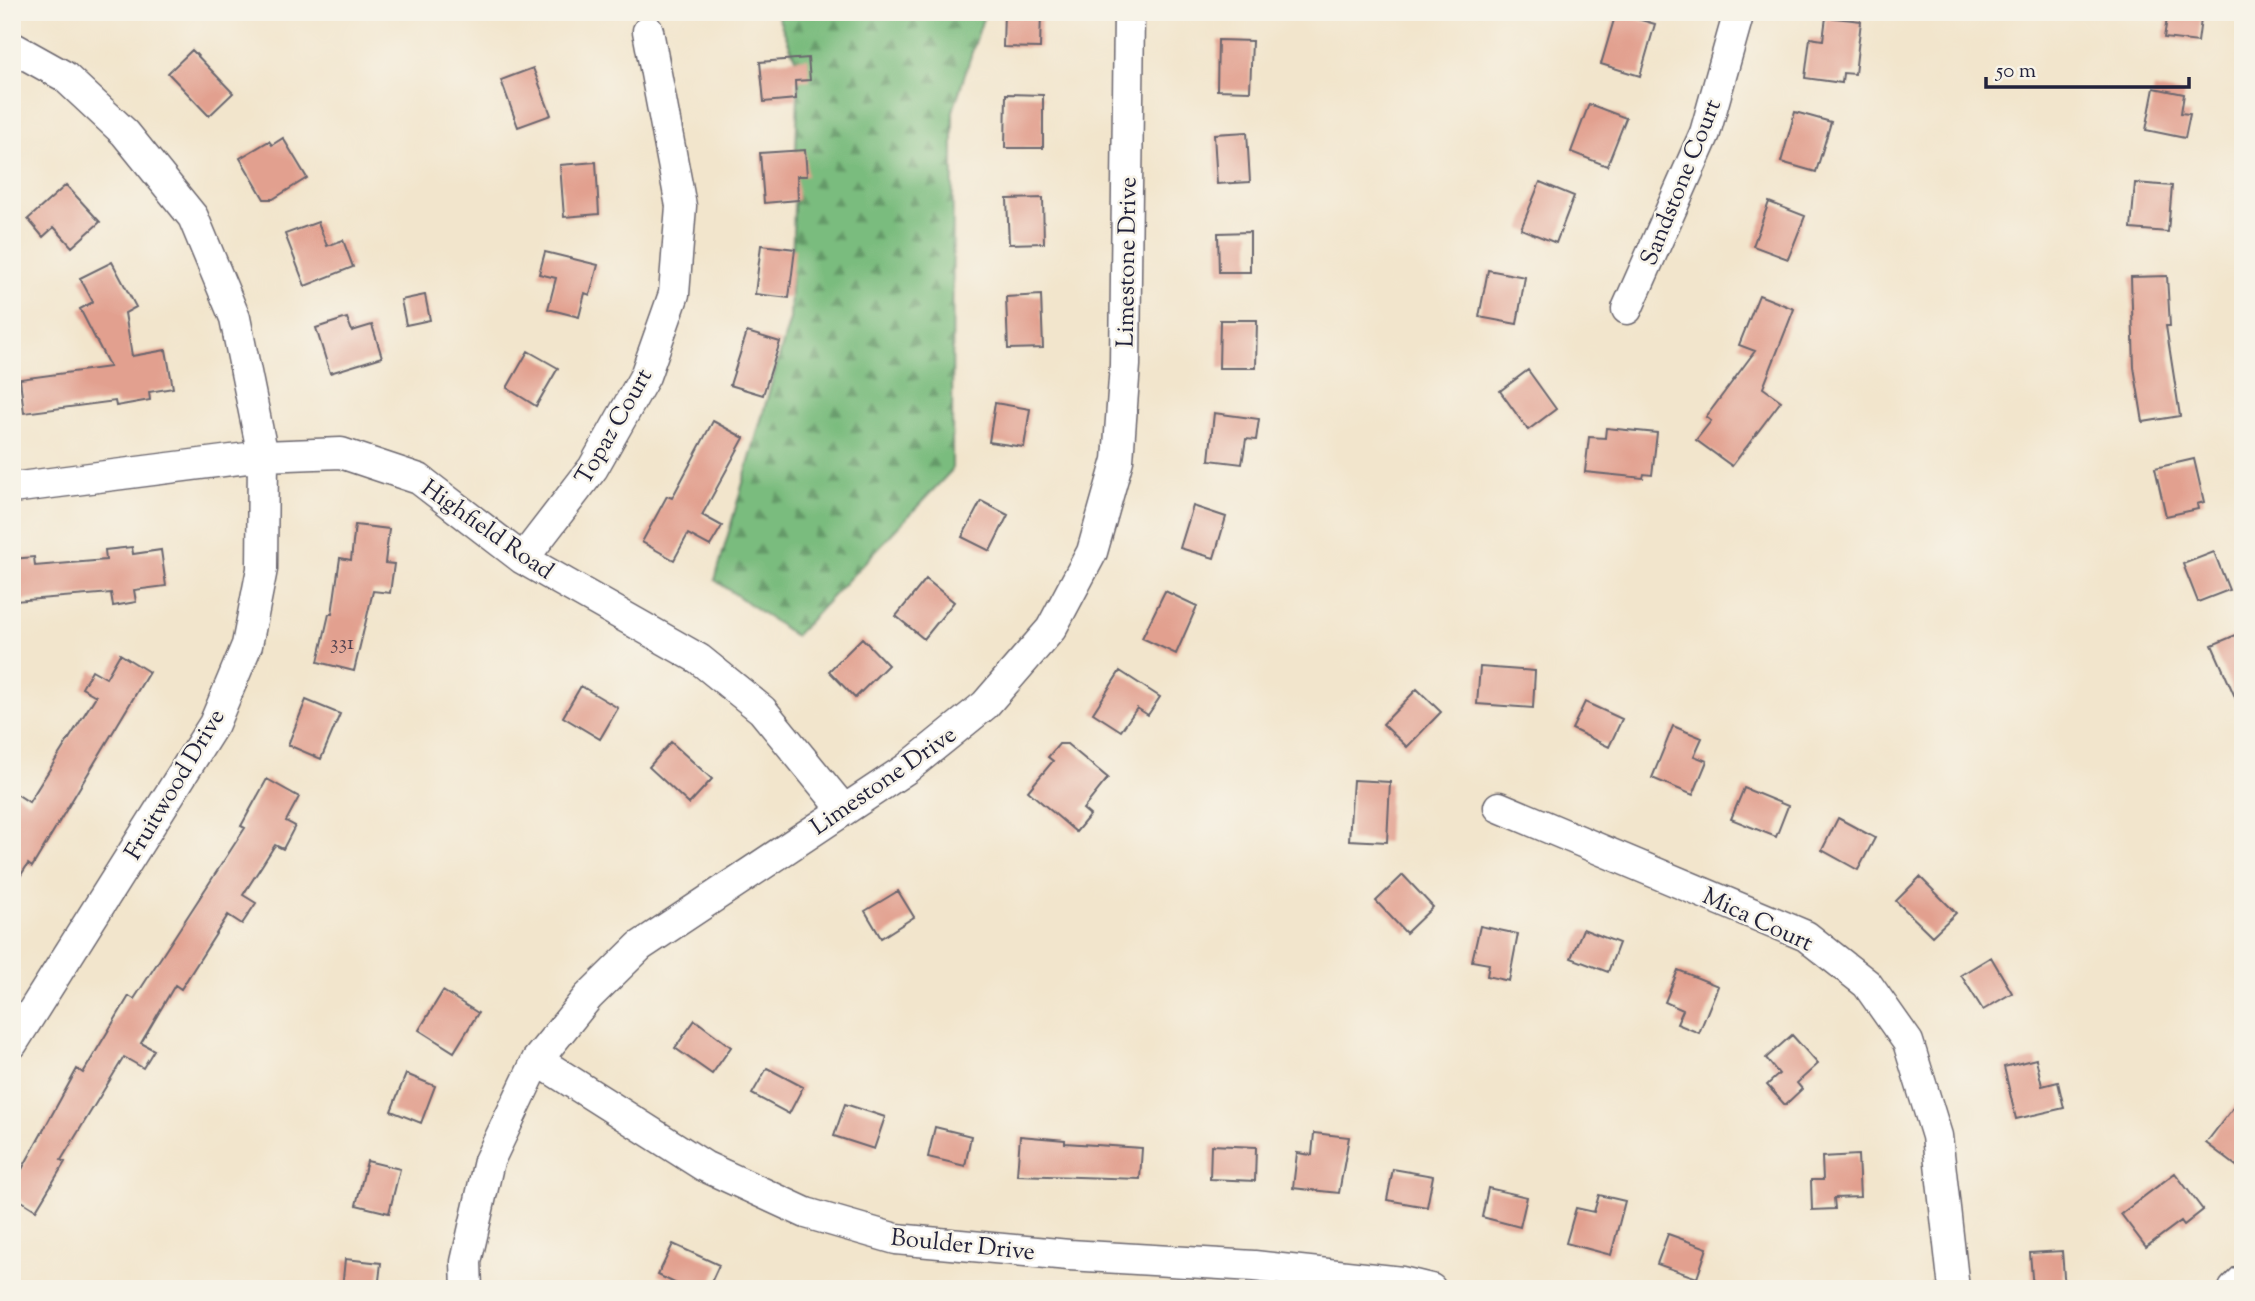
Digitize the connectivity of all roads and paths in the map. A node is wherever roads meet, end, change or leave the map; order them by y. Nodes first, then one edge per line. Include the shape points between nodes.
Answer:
1 (1129, 12) edge
2 (1740, 12) edge
3 (648, 31) dead end
4 (12, 47) edge
5 (1627, 309) dead end
6 (263, 456) junction
7 (12, 488) edge
8 (523, 559) junction
9 (1499, 807) dead end
10 (843, 809) junction
11 (12, 1044) edge
12 (537, 1060) junction
13 (2243, 1280) edge
14 (467, 1289) edge
15 (1431, 1289) edge
16 (1954, 1289) edge
17 (2234, 1289) edge

1 - 10 street, Limestone Drive via 1125,365 1118,460 1092,552 1051,629 985,705 906,769
2 - 5 street, Sandstone Court via 1705,133
3 - 8 street, Topaz Court via 681,206 674,294 645,376 593,468
4 - 6 street, Fruitwood Drive via 64,76 125,133 193,217 235,318
6 - 7 street, Highfield Road
6 - 8 street, Highfield Road via 341,453 419,479
6 - 11 street, Fruitwood Drive via 262,569 247,645 215,724
8 - 10 street, Highfield Road via 699,659 762,710
9 - 16 street, Mica Court via 1807,936 1867,984 1908,1042 1937,1136
10 - 12 street, Limestone Drive via 640,946 588,997
12 - 14 street, Limestone Drive via 489,1161 466,1262
12 - 15 street, Boulder Drive via 704,1166 806,1213 896,1239 1254,1266
13 - 17 street

